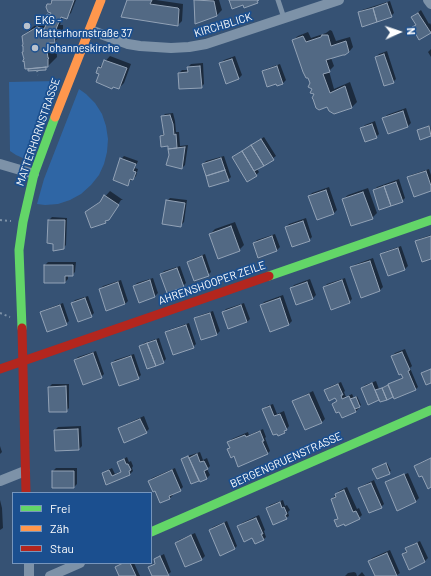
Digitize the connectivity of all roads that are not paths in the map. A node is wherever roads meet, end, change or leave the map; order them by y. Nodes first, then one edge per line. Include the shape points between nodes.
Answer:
1 (101, 0) edge
2 (278, 0) edge
3 (338, 0) edge
4 (428, 0) edge
5 (431, 4) edge
6 (284, 18) junction
7 (90, 30) junction
8 (0, 164) edge
9 (34, 174) junction
10 (431, 220) edge
11 (23, 361) junction
12 (0, 369) edge
13 (431, 410) edge
14 (25, 471) junction
15 (0, 481) edge
16 (26, 492) edge
17 (152, 532) edge
18 (29, 564) edge
19 (78, 564) edge
20 (29, 576) edge
21 (50, 576) edge

1 - 7 street, MATTERHORNSTRASSE
2 - 6 lane
3 - 6 street, KIRCHBLICK
4 - 5 street
6 - 7 street, KIRCHBLICK via 206,44 171,48 128,44
7 - 9 street, MATTERHORNSTRASSE
8 - 9 street
9 - 11 street, MATTERHORNSTRASSE via 23,222 20,250
10 - 11 street, AHRENSHOOPER ZEILE
11 - 12 street, AHRENSHOOPER ZEILE
11 - 14 street, MATTERHORNSTRASSE
13 - 17 street, BERGENGRUENSTRASSE
14 - 15 street
14 - 16 street, MATTERHORNSTRASSE
18 - 20 street
19 - 21 street

